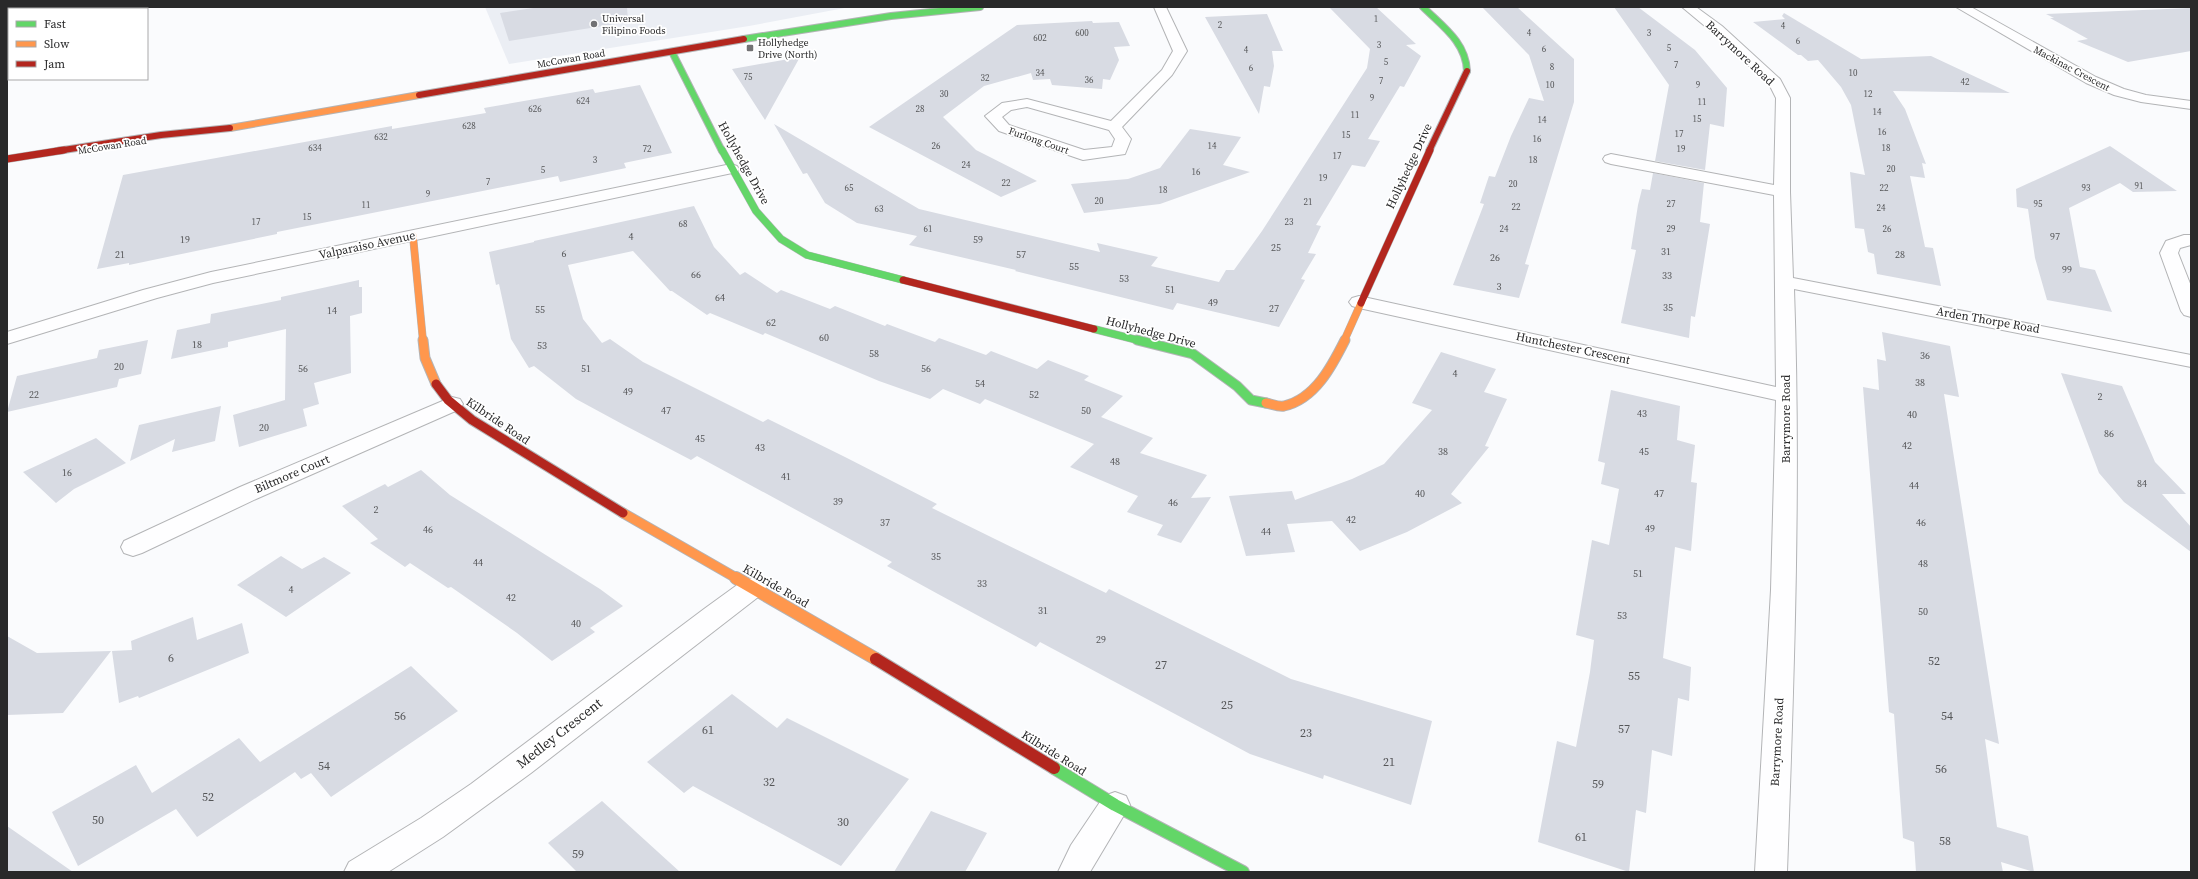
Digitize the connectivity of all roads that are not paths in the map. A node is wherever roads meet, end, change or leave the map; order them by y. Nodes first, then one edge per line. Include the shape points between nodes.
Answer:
1 (980, 7) edge
2 (1160, 7) edge
3 (1423, 7) edge
4 (1688, 7) edge
5 (1962, 7) edge
6 (959, 8) edge
7 (672, 52) junction
8 (2191, 105) edge
9 (1114, 127) junction
10 (218, 130) junction
11 (173, 144) dead end
12 (7, 159) edge
13 (1611, 159) dead end
14 (731, 169) junction
15 (1782, 192) junction
16 (413, 236) junction
17 (2191, 240) edge
18 (1784, 282) junction
19 (1359, 302) junction
20 (2191, 312) edge
21 (7, 338) edge
22 (2191, 361) edge
23 (1787, 396) junction
24 (452, 404) junction
25 (133, 547) dead end
26 (753, 587) junction
27 (1116, 805) junction
28 (360, 872) edge
29 (1074, 872) edge
30 (1243, 872) edge
31 (1771, 872) edge

1 - 6 street, McCowan Road
2 - 9 street via 1180,51 1167,72
3 - 19 street, Hollyhedge Drive via 1462,48 1468,62 1466,76
4 - 15 street, Barrymore Road via 1717,29 1774,82 1783,98
5 - 8 street, Mackinac Crescent via 2098,83 2146,99
6 - 7 street, McCowan Road via 868,18
7 - 10 street, McCowan Road
7 - 14 street, Hollyhedge Drive
9 - 9 street, Furlong Court via 1123,139 1119,151 1083,155 1004,128 993,116 1007,106 1027,103
10 - 11 street, McCowan Road
10 - 12 street, McCowan Road via 161,135
13 - 15 street
14 - 16 street, Valparaiso Avenue
14 - 19 street, Hollyhedge Drive via 756,211 781,239 807,255 1193,354 1237,386 1251,400 1283,406 1303,398 1316,386 1336,358
15 - 18 street, Barrymore Road
16 - 21 street, Valparaiso Avenue via 211,278
16 - 24 street, Kilbride Road via 425,358 437,386
17 - 20 street via 2172,245 2168,254
18 - 22 street, Arden Thorpe Road
18 - 23 street, Barrymore Road
19 - 23 street, Huntchester Crescent
23 - 31 street, Barrymore Road via 1784,590
24 - 25 street, Biltmore Court via 248,493
24 - 26 street, Kilbride Road via 516,448
26 - 27 street, Kilbride Road
26 - 28 street, Medley Crescent via 702,622 441,822
27 - 29 street via 1082,855
27 - 30 street, Kilbride Road

